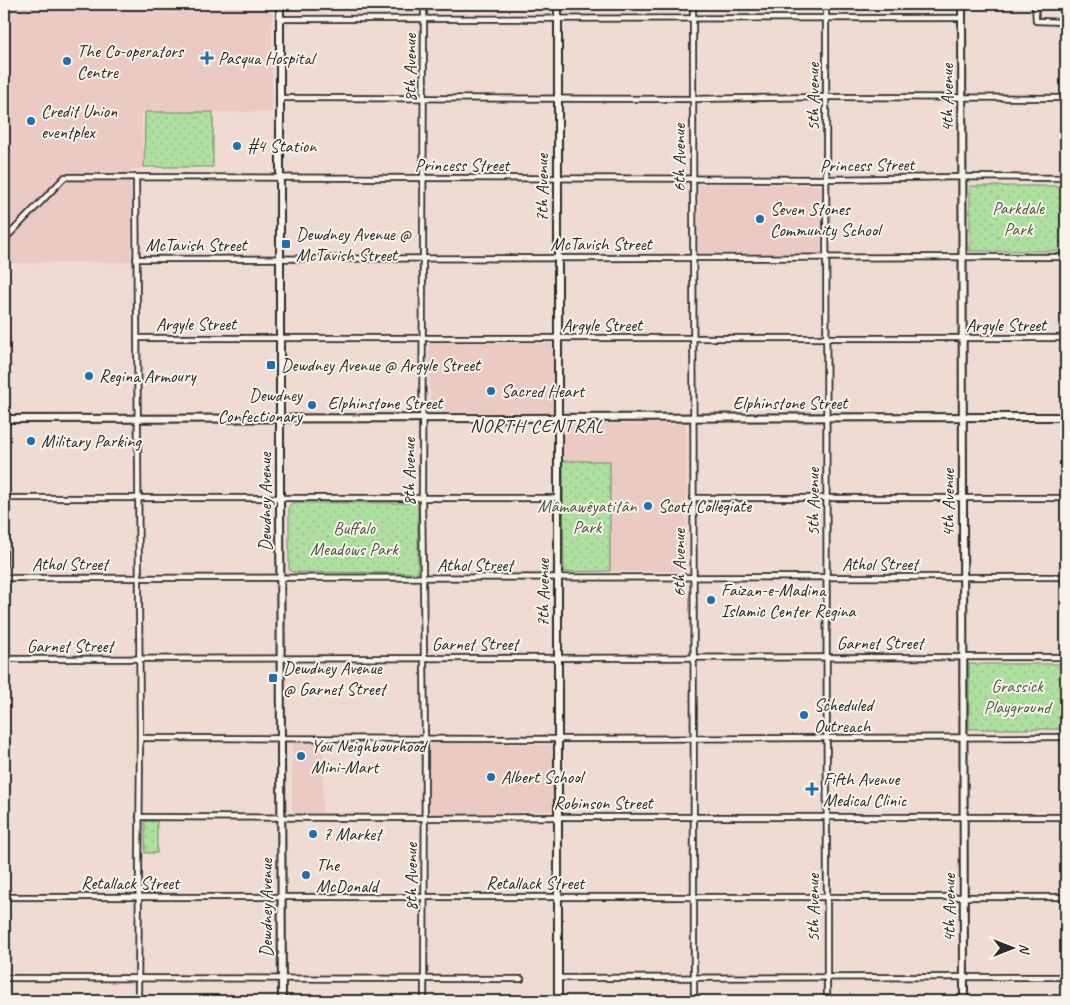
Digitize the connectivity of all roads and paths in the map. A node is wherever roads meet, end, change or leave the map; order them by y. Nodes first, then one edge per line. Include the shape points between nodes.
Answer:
1 (280, 4) edge
2 (424, 4) edge
3 (558, 4) edge
4 (692, 4) edge
5 (826, 4) edge
6 (962, 4) edge
7 (1035, 4) edge
8 (558, 18) junction
9 (962, 18) junction
10 (280, 19) junction
11 (424, 19) junction
12 (692, 19) junction
13 (826, 20) junction
14 (1066, 22) edge
15 (826, 97) junction
16 (280, 98) junction
17 (424, 98) junction
18 (1066, 98) edge
19 (557, 99) junction
20 (693, 99) junction
21 (962, 99) junction
22 (136, 177) junction
23 (962, 177) junction
24 (280, 178) junction
25 (425, 178) junction
26 (557, 178) junction
27 (693, 178) junction
28 (1066, 178) edge
29 (826, 179) junction
30 (4, 240) edge
31 (962, 257) junction
32 (1066, 257) edge
33 (280, 258) junction
34 (557, 258) junction
35 (693, 258) junction
36 (827, 258) junction
37 (136, 259) junction
38 (424, 259) junction
39 (4, 260) edge
40 (137, 338) junction
41 (827, 338) junction
42 (963, 338) junction
43 (1066, 338) edge
44 (280, 339) junction
45 (423, 339) junction
46 (558, 339) junction
47 (693, 339) junction
48 (558, 417) junction
49 (1066, 417) edge
50 (423, 418) junction
51 (693, 418) junction
52 (826, 418) junction
53 (963, 418) junction
54 (4, 419) edge
55 (137, 419) junction
56 (280, 419) junction
57 (4, 498) edge
58 (280, 498) junction
59 (422, 498) junction
60 (558, 498) junction
61 (693, 498) junction
62 (827, 498) junction
63 (963, 498) junction
64 (1066, 498) edge
65 (138, 499) junction
66 (1066, 577) edge
67 (4, 578) edge
68 (139, 578) junction
69 (280, 578) junction
70 (423, 578) junction
71 (693, 578) junction
72 (827, 578) junction
73 (963, 578) junction
74 (558, 579) junction
75 (693, 657) junction
76 (826, 657) junction
77 (963, 657) junction
78 (1066, 657) edge
79 (280, 658) junction
80 (424, 658) junction
81 (559, 658) junction
82 (4, 659) edge
83 (139, 659) junction
84 (4, 689) edge
85 (827, 737) junction
86 (963, 737) junction
87 (1066, 737) edge
88 (140, 738) junction
89 (280, 738) junction
90 (693, 738) junction
91 (425, 739) junction
92 (558, 740) junction
93 (139, 817) junction
94 (281, 817) junction
95 (558, 817) junction
96 (694, 817) junction
97 (963, 817) junction
98 (1066, 817) edge
99 (424, 818) junction
100 (827, 818) junction
101 (558, 896) junction
102 (4, 897) edge
103 (139, 897) junction
104 (425, 897) junction
105 (694, 897) junction
106 (827, 897) junction
107 (964, 897) junction
108 (1066, 897) edge
109 (281, 898) junction
110 (694, 977) junction
111 (827, 977) junction
112 (964, 977) junction
113 (1066, 977) edge
114 (4, 978) edge
115 (138, 978) junction
116 (282, 978) junction
117 (424, 978) junction
118 (558, 978) junction
119 (521, 979) dead end
120 (138, 1001) edge
121 (282, 1001) edge
122 (424, 1001) edge
123 (558, 1001) edge
124 (694, 1001) edge
125 (827, 1001) edge
126 (964, 1001) edge

1 - 10 street, Dewdney Avenue
2 - 11 street, 8th Avenue
3 - 8 street, 7th Avenue
4 - 12 street, 6th Avenue
5 - 13 street, 5th Avenue
6 - 9 street, 4th Avenue
7 - 14 street via 1036,21
8 - 11 street
8 - 12 street
8 - 19 street, 7th Avenue
9 - 13 street
9 - 21 street, 4th Avenue
10 - 11 street
10 - 16 street, Dewdney Avenue
11 - 17 street, 8th Avenue
12 - 13 street
12 - 20 street, 6th Avenue
13 - 15 street, 5th Avenue
15 - 20 street
15 - 21 street
15 - 29 street, 5th Avenue
16 - 17 street
16 - 24 street, Dewdney Avenue
17 - 19 street
17 - 25 street, 8th Avenue
18 - 21 street
19 - 20 street
19 - 26 street, 7th Avenue
20 - 27 street, 6th Avenue
21 - 23 street, 4th Avenue
22 - 24 street, Princess Street
22 - 30 street, Princess Street via 65,177
22 - 37 street
23 - 28 street, Princess Street
23 - 29 street, Princess Street
23 - 31 street, 4th Avenue
24 - 25 street, Princess Street
24 - 33 street, Dewdney Avenue
25 - 26 street, Princess Street
25 - 38 street, 8th Avenue
26 - 27 street, Princess Street
26 - 34 street, 7th Avenue
27 - 29 street, Princess Street
27 - 35 street, 6th Avenue
29 - 36 street, 5th Avenue
31 - 32 street, McTavish Street
31 - 36 street, McTavish Street
31 - 42 street, 4th Avenue
33 - 37 street, McTavish Street
33 - 38 street, McTavish Street
33 - 44 street, Dewdney Avenue
34 - 35 street, McTavish Street
34 - 38 street, McTavish Street
34 - 46 street, 7th Avenue
35 - 36 street, McTavish Street
35 - 47 street, 6th Avenue
36 - 41 street, 5th Avenue
37 - 40 street
38 - 45 street, 8th Avenue
39 - 54 street
40 - 44 street, Argyle Street
40 - 55 street
41 - 42 street, Argyle Street
41 - 47 street, Argyle Street
41 - 52 street, 5th Avenue
42 - 43 street, Argyle Street
42 - 53 street, 4th Avenue
44 - 45 street, Argyle Street
44 - 56 street, Dewdney Avenue
45 - 46 street, Argyle Street
45 - 50 street, 8th Avenue
46 - 47 street, Argyle Street
46 - 48 street, 7th Avenue
47 - 51 street, 6th Avenue
48 - 50 street, Elphinstone Street
48 - 51 street, Elphinstone Street
48 - 60 street, 7th Avenue
49 - 53 street, Elphinstone Street
50 - 56 street, Elphinstone Street
50 - 59 street, 8th Avenue
51 - 52 street, Elphinstone Street
51 - 61 street, 6th Avenue
52 - 53 street, Elphinstone Street
52 - 62 street, 5th Avenue
53 - 63 street, 4th Avenue
54 - 55 street, Elphinstone Street
54 - 57 street
55 - 56 street, Elphinstone Street
55 - 65 street
56 - 58 street, Dewdney Avenue
57 - 65 street
57 - 67 street
58 - 59 street
58 - 65 street
58 - 69 street, Dewdney Avenue
59 - 60 street
59 - 70 street, 8th Avenue
60 - 74 street, 7th Avenue
61 - 62 street
61 - 71 street, 6th Avenue
62 - 63 street
62 - 72 street, 5th Avenue
63 - 64 street
63 - 73 street, 4th Avenue
65 - 68 street
66 - 73 street, Athol Street
67 - 68 street, Athol Street
67 - 82 street
68 - 69 street, Athol Street
68 - 83 street
69 - 70 street, Athol Street
69 - 79 street, Dewdney Avenue
70 - 74 street, Athol Street
70 - 80 street, 8th Avenue
71 - 72 street, Athol Street
71 - 74 street, Athol Street
71 - 75 street, 6th Avenue
72 - 73 street, Athol Street
72 - 76 street, 5th Avenue
73 - 77 street, 4th Avenue
74 - 81 street, 7th Avenue
75 - 76 street, Garnet Street
75 - 81 street, Garnet Street
75 - 90 street, 6th Avenue
76 - 77 street, Garnet Street
76 - 85 street, 5th Avenue
77 - 78 street, Garnet Street
77 - 86 street, 4th Avenue
79 - 80 street, Garnet Street
79 - 83 street, Garnet Street
79 - 89 street, Dewdney Avenue
80 - 81 street, Garnet Street
80 - 91 street, 8th Avenue
81 - 92 street, 7th Avenue
82 - 83 street, Garnet Street
82 - 84 street
83 - 88 street
85 - 86 street
85 - 90 street
85 - 100 street, 5th Avenue
86 - 87 street
86 - 97 street, 4th Avenue
88 - 89 street
88 - 93 street
89 - 91 street
89 - 94 street, Dewdney Avenue
90 - 92 street
90 - 96 street, 6th Avenue
91 - 92 street
91 - 99 street, 8th Avenue
92 - 95 street, 7th Avenue
93 - 94 street, Robinson Street
93 - 103 street
94 - 99 street, Robinson Street
94 - 109 street, Dewdney Avenue
95 - 96 street, Robinson Street
95 - 99 street, Robinson Street
95 - 101 street, 7th Avenue
96 - 100 street, Robinson Street
96 - 105 street, 6th Avenue
97 - 98 street, Robinson Street
97 - 100 street, Robinson Street
97 - 107 street, 4th Avenue
99 - 104 street, 8th Avenue
100 - 106 street, 5th Avenue
101 - 104 street, Retallack Street
101 - 105 street, Retallack Street
101 - 118 street, 7th Avenue
102 - 103 street, Retallack Street
103 - 109 street, Retallack Street
103 - 115 street
104 - 109 street, Retallack Street
104 - 117 street, 8th Avenue
105 - 106 street, Retallack Street
105 - 110 street, 6th Avenue
106 - 107 street, Retallack Street
106 - 111 street, 5th Avenue
107 - 108 street, Retallack Street
107 - 112 street, 4th Avenue
109 - 116 street, Dewdney Avenue
110 - 111 street
110 - 118 street
110 - 124 street, 6th Avenue
111 - 112 street
111 - 125 street, 5th Avenue
112 - 113 street
112 - 126 street, 4th Avenue
114 - 115 street
115 - 116 street
115 - 120 street
116 - 117 street
116 - 121 street, Dewdney Avenue
117 - 119 street
117 - 122 street, 8th Avenue
118 - 123 street, 7th Avenue

